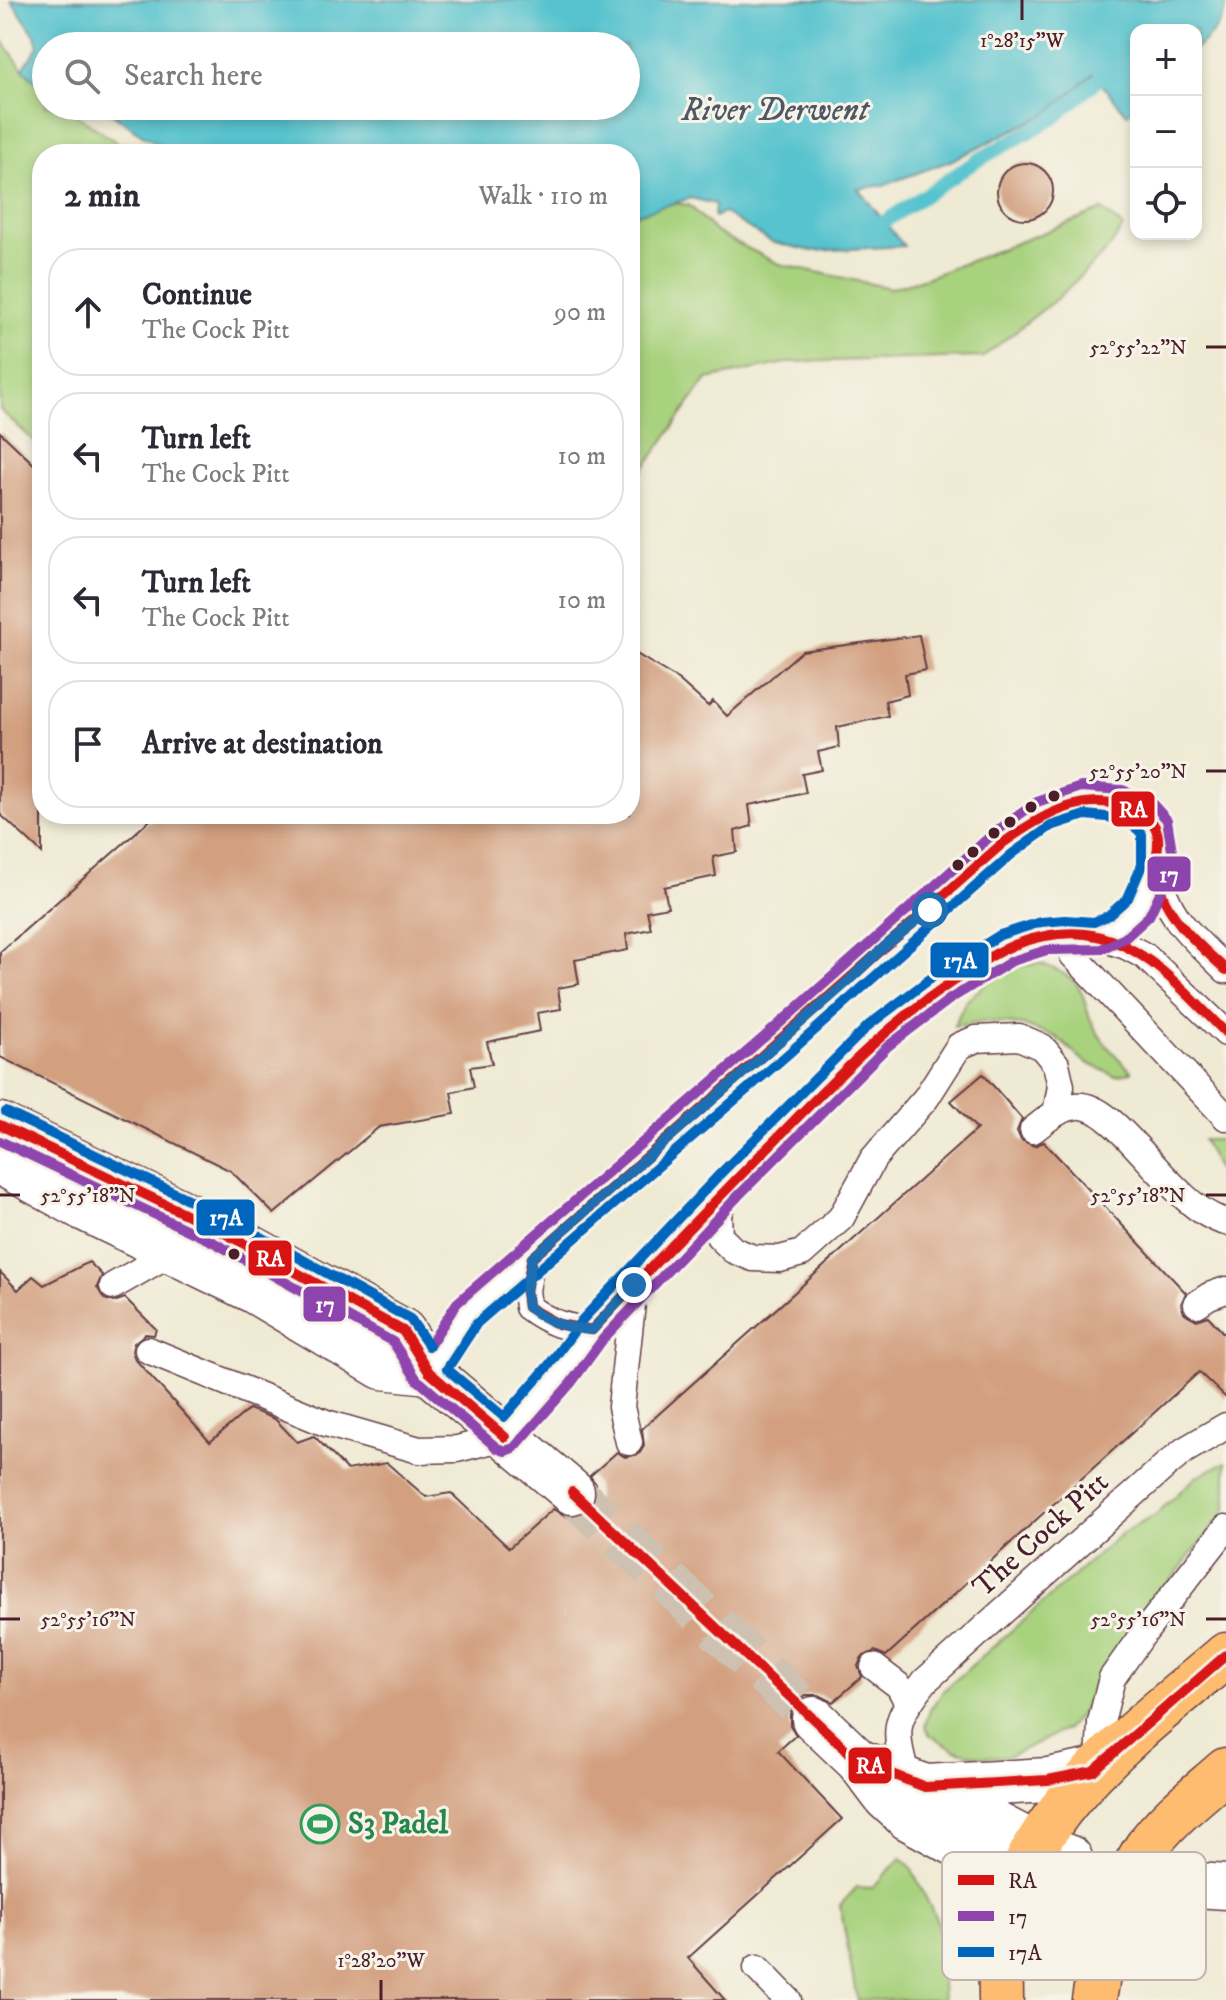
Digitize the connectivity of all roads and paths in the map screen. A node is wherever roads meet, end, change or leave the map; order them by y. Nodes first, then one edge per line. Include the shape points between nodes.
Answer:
1 (1156, 869) junction
2 (1065, 934) junction
3 (1097, 936) junction
4 (1226, 970) edge
5 (1226, 1033) edge
6 (1056, 1113) junction
7 (1226, 1117) edge
8 (0, 1125) edge
9 (1033, 1130) dead end
10 (0, 1162) edge
11 (729, 1185) junction
12 (1226, 1222) edge
13 (174, 1251) junction
14 (532, 1258) junction
15 (634, 1285) junction
16 (113, 1286) dead end
17 (1226, 1290) edge
18 (1197, 1304) dead end
19 (592, 1330) junction
20 (148, 1350) dead end
21 (429, 1372) junction
22 (1226, 1426) edge
23 (505, 1437) junction
24 (629, 1442) dead end
25 (572, 1492) tunnel mouth
26 (1226, 1528) edge
27 (1226, 1655) edge
28 (874, 1667) dead end
29 (908, 1703) junction
30 (814, 1719) tunnel mouth
31 (858, 1761) junction
32 (1096, 1768) junction
33 (1226, 1770) edge
34 (916, 1783) junction
35 (1001, 1852) edge
36 (1014, 1852) edge
37 (1034, 1852) edge
38 (1144, 1852) edge
39 (1206, 1886) edge
40 (1226, 1887) edge
41 (757, 1968) dead end
42 (1002, 1980) edge
43 (1097, 1980) edge
44 (788, 2000) edge
45 (1001, 2000) edge
46 (1094, 2000) edge

1 - 3 lane via 1140,906 1117,927
1 - 4 lane via 1175,920
1 - 14 lane via 1156,828 1142,812 1092,800 1045,813 1003,843
2 - 3 lane
2 - 7 lane via 1073,955
2 - 11 lane via 1006,948 942,987 879,1035
3 - 5 lane via 1145,956
6 - 9 lane
6 - 11 lane via 1061,1086 1056,1064 1042,1047 1019,1037 976,1039 959,1046 926,1098 873,1159 841,1218 802,1253 753,1258 733,1250 719,1236 718,1214
6 - 12 lane via 1077,1105 1097,1108 1195,1207
8 - 21 street via 206,1224 403,1331
10 - 13 street
11 - 15 lane
13 - 16 lane
13 - 21 street via 382,1367
14 - 19 lane via 528,1307 568,1328
14 - 21 lane via 466,1314
15 - 19 lane
15 - 24 lane via 621,1407
17 - 18 lane
19 - 23 lane
20 - 23 lane via 326,1423 419,1450 457,1449
21 - 23 street
22 - 29 lane, The Cock Pitt via 1165,1466 925,1681
23 - 25 street
26 - 32 lane via 1112,1678
27 - 32 main road
28 - 29 lane via 899,1686
29 - 34 lane, The Cock Pitt via 897,1725 899,1745
30 - 31 street
31 - 34 street
31 - 35 street via 908,1818
32 - 34 street via 1048,1780
32 - 37 main road
33 - 38 main road via 1175,1815
34 - 36 street
39 - 40 street
41 - 44 lane
42 - 45 main road
43 - 46 main road

